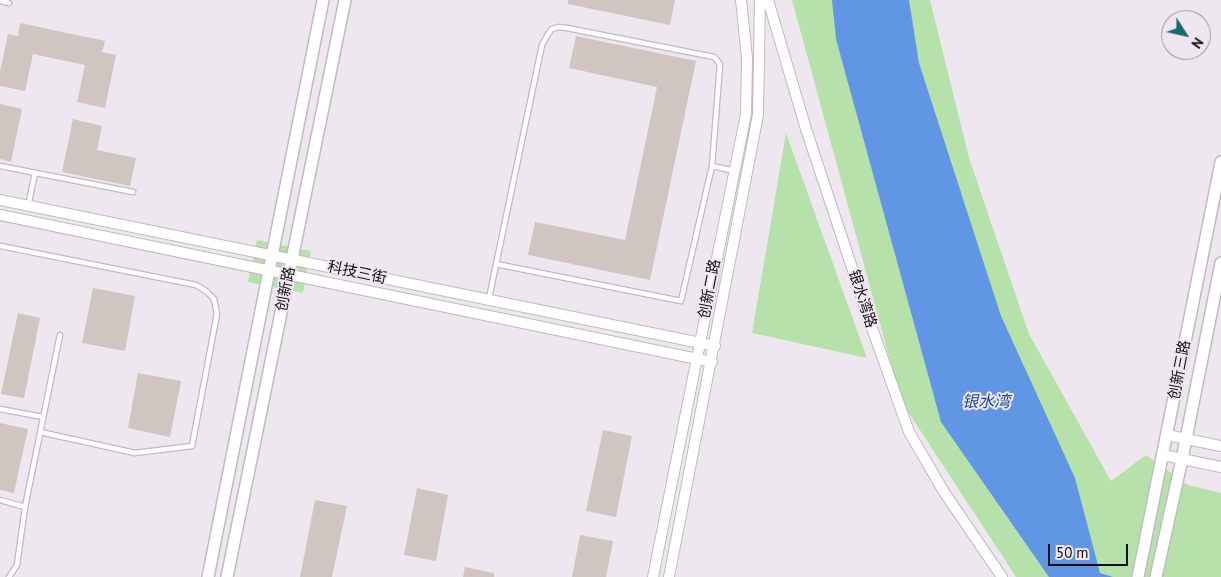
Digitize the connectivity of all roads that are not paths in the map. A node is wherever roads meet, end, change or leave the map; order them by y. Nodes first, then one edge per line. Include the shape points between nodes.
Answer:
1 (323, 0) edge
2 (344, 0) edge
3 (741, 0) edge
4 (760, 0) edge
5 (768, 0) edge
6 (0, 1) edge
7 (9, 3) dead end
8 (1221, 162) edge
9 (0, 166) edge
10 (712, 166) junction
11 (734, 171) junction
12 (35, 173) junction
13 (133, 192) dead end
14 (0, 200) edge
15 (28, 206) junction
16 (0, 215) edge
17 (0, 246) edge
18 (271, 255) junction
19 (292, 259) junction
20 (1221, 263) edge
21 (496, 264) junction
22 (268, 270) junction
23 (289, 274) junction
24 (489, 300) junction
25 (60, 336) dead end
26 (700, 343) junction
27 (715, 346) junction
28 (697, 358) junction
29 (712, 362) junction
30 (0, 408) edge
31 (43, 417) junction
32 (40, 432) junction
33 (1167, 435) junction
34 (1186, 439) junction
35 (1221, 446) edge
36 (1163, 456) junction
37 (1182, 459) junction
38 (1221, 467) edge
39 (0, 500) edge
40 (25, 507) junction
41 (1157, 572) edge
42 (10, 577) edge
43 (208, 577) edge
44 (227, 577) edge
45 (653, 577) edge
46 (669, 577) edge
47 (1002, 577) edge
48 (1138, 577) edge

1 - 18 main road, 创新路
2 - 19 main road, 创新路
3 - 11 street, 创新二路 via 746,114
4 - 27 street, 创新二路 via 758,115
5 - 47 street, 银水湾路 via 806,129 909,432 944,492
6 - 7 lane
8 - 33 main road, 创新三路
9 - 12 lane
10 - 11 lane
10 - 21 lane via 681,301
10 - 21 lane via 720,64 714,57 566,28 552,29 542,45
11 - 26 street, 创新二路
12 - 13 lane
12 - 15 lane
14 - 15 street, 科技三街
15 - 18 street, 科技三街
16 - 22 street, 科技三街
17 - 32 lane via 196,285 214,299 217,314 192,446 135,452
18 - 19 street, 科技三街
18 - 22 main road, 创新路
19 - 23 main road, 创新路
19 - 24 street, 科技三街
20 - 34 main road, 创新三路
21 - 24 lane
22 - 23 street, 科技三街
22 - 43 main road, 创新路
23 - 28 street, 科技三街
23 - 44 main road, 创新路
24 - 26 street, 科技三街
25 - 31 lane
26 - 27 street, 科技三街
26 - 28 street, 创新二路
27 - 29 street, 创新二路
28 - 29 street, 科技三街
28 - 45 street, 创新二路
29 - 46 street, 创新二路
30 - 31 lane
31 - 32 lane
32 - 40 lane
33 - 34 street
33 - 36 main road, 创新三路
34 - 35 street
34 - 37 main road, 创新三路
36 - 37 street
36 - 48 main road, 创新三路
37 - 38 street
37 - 41 main road, 创新三路
39 - 40 lane
40 - 42 lane via 17,565

